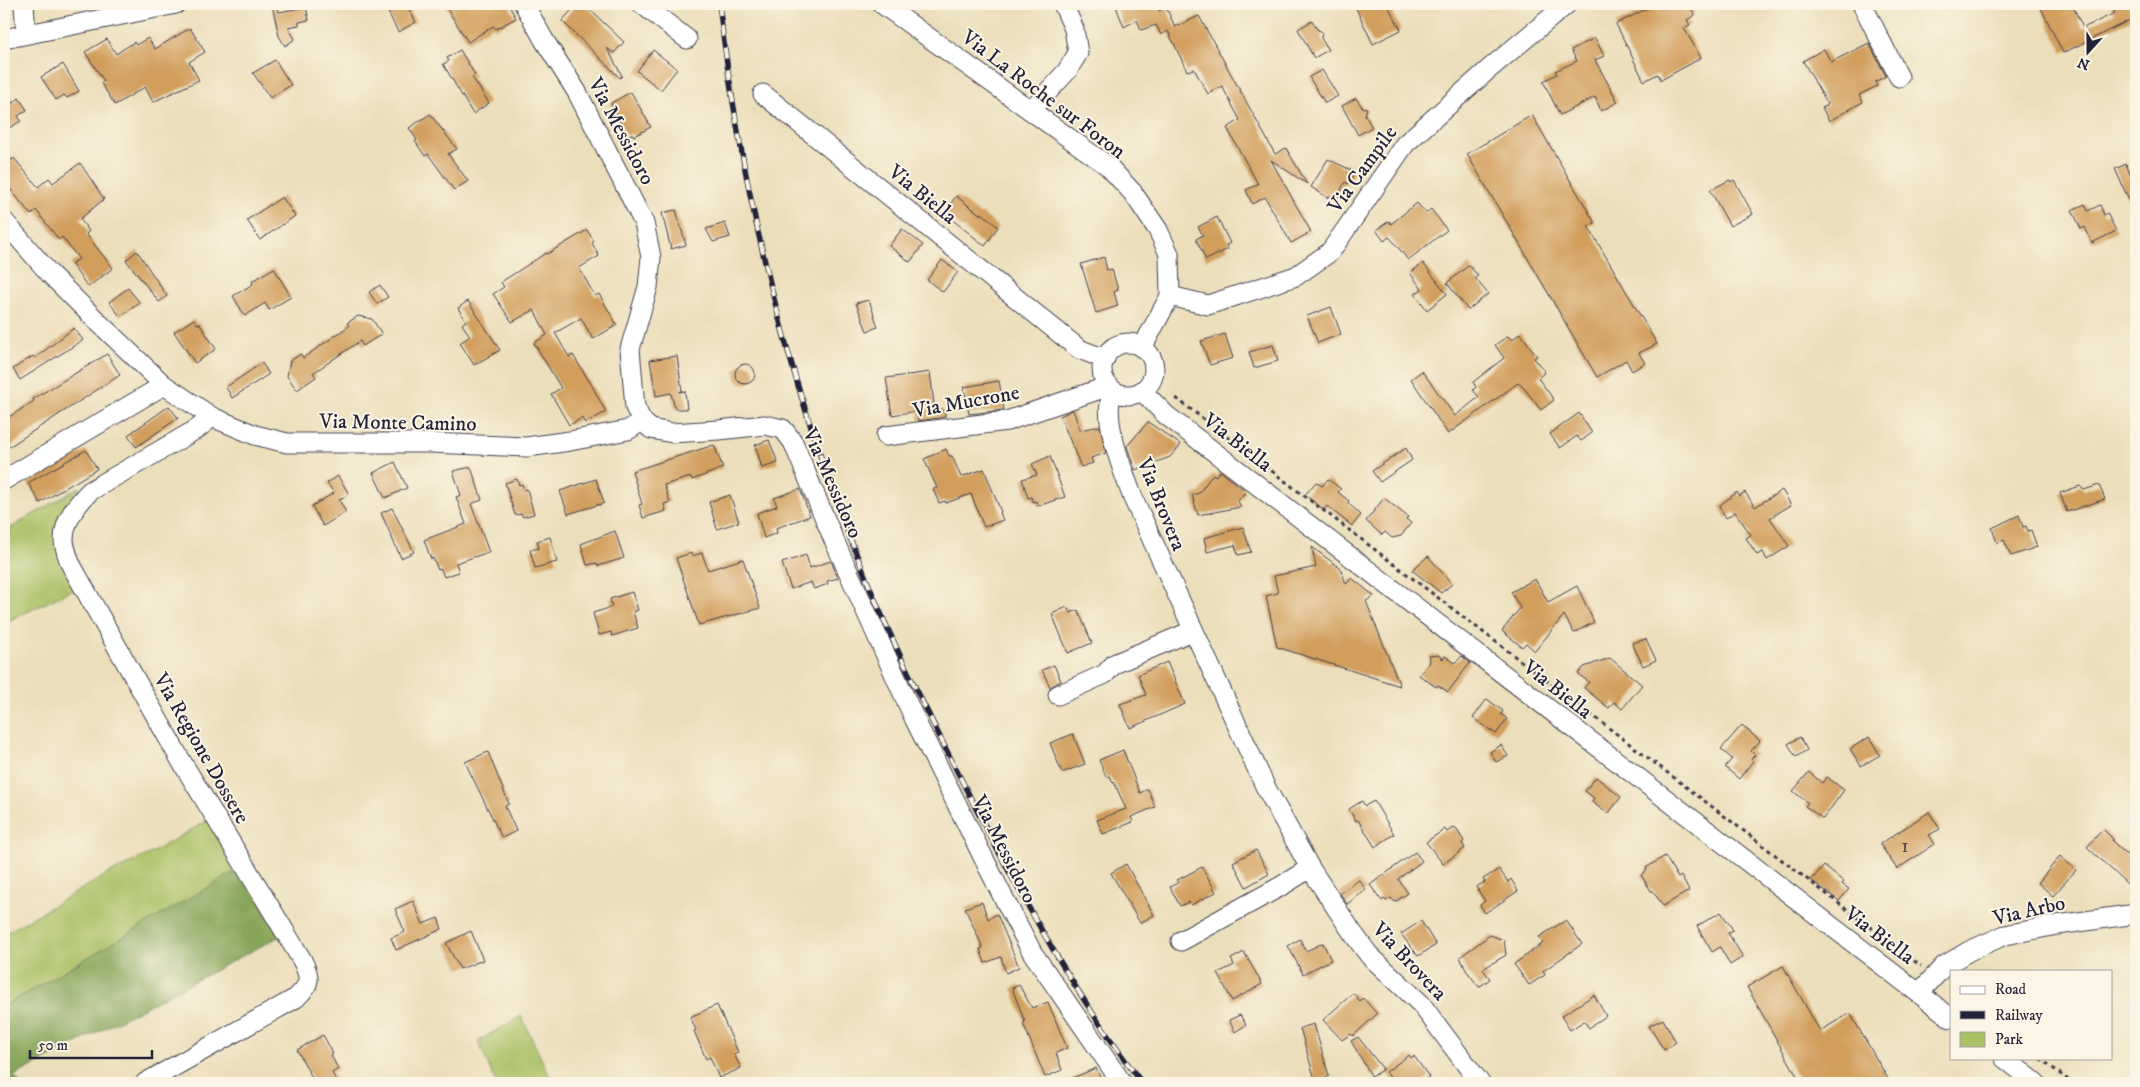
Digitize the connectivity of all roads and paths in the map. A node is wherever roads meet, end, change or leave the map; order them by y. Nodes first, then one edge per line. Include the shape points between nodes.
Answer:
1 (24, 4) edge
2 (176, 4) edge
3 (524, 4) edge
4 (642, 4) edge
5 (882, 4) edge
6 (1063, 4) edge
7 (1567, 4) edge
8 (1862, 4) edge
9 (118, 10) edge
10 (658, 10) edge
11 (26, 34) junction
12 (4, 39) edge
13 (687, 39) dead end
14 (1899, 76) dead end
15 (763, 94) dead end
16 (1031, 110) junction
17 (4, 222) edge
18 (1170, 296) junction
19 (1142, 348) junction
20 (1105, 358) junction
21 (164, 384) junction
22 (1111, 389) junction
23 (1142, 391) junction
24 (1175, 398) dead end
25 (212, 417) junction
26 (642, 421) junction
27 (886, 436) dead end
28 (4, 480) edge
29 (1192, 631) junction
30 (1058, 695) dead end
31 (1310, 868) junction
32 (2136, 914) edge
33 (1181, 941) dead end
34 (1934, 976) junction
35 (1919, 994) junction
36 (1950, 1017) edge
37 (2007, 1060) edge
38 (2043, 1060) edge
39 (145, 1083) edge
40 (1122, 1083) edge
41 (1480, 1083) edge
42 (2036, 1083) edge
43 (2072, 1083) edge

1 - 11 street
2 - 9 street
3 - 26 street, Via Messidoro via 576,92 644,223 651,256 648,287 630,349 635,407
4 - 10 street
5 - 16 street, Via La Roche sur Foron
6 - 16 street via 1074,29 1078,53 1067,71
7 - 18 street, Via Campile via 1405,144 1330,252 1296,276 1208,305
8 - 14 street
9 - 11 street
10 - 13 street
11 - 12 street
15 - 20 street, Via Biella via 1079,349
16 - 18 street, Via La Roche sur Foron via 1108,166 1133,194 1158,230 1169,254
17 - 21 street, Via Monte Camino via 98,323
18 - 19 street, Via La Roche sur Foron
19 - 20 street via 1134,344 1116,346
19 - 23 street via 1154,365 1152,380
20 - 22 street via 1103,373
21 - 25 street, Via Monte Camino
21 - 28 street
22 - 23 street via 1128,395
22 - 27 street, Via Mucrone via 1007,421
22 - 29 street, Via Brovera via 1111,422 1121,464
23 - 35 street, Via Biella via 1166,415
24 - 34 path
25 - 26 street, Via Monte Camino via 242,431 287,443 527,447 628,430
25 - 39 street, Via Regione Dossere via 90,491 68,519 64,541 70,563 180,759 309,974 306,988 296,998
26 - 40 street, Via Messidoro via 651,428 672,433 764,425 783,429 793,442 915,720 996,883 1032,952
29 - 30 street via 1114,664 1106,674
29 - 31 street, Via Brovera via 1265,786
31 - 33 street
31 - 41 street, Via Brovera via 1369,955 1421,1004
32 - 34 street, Via Arbo via 2005,935 1961,956
34 - 35 street, Via Arbo
35 - 36 street, Via Biella
37 - 42 street
38 - 43 path

